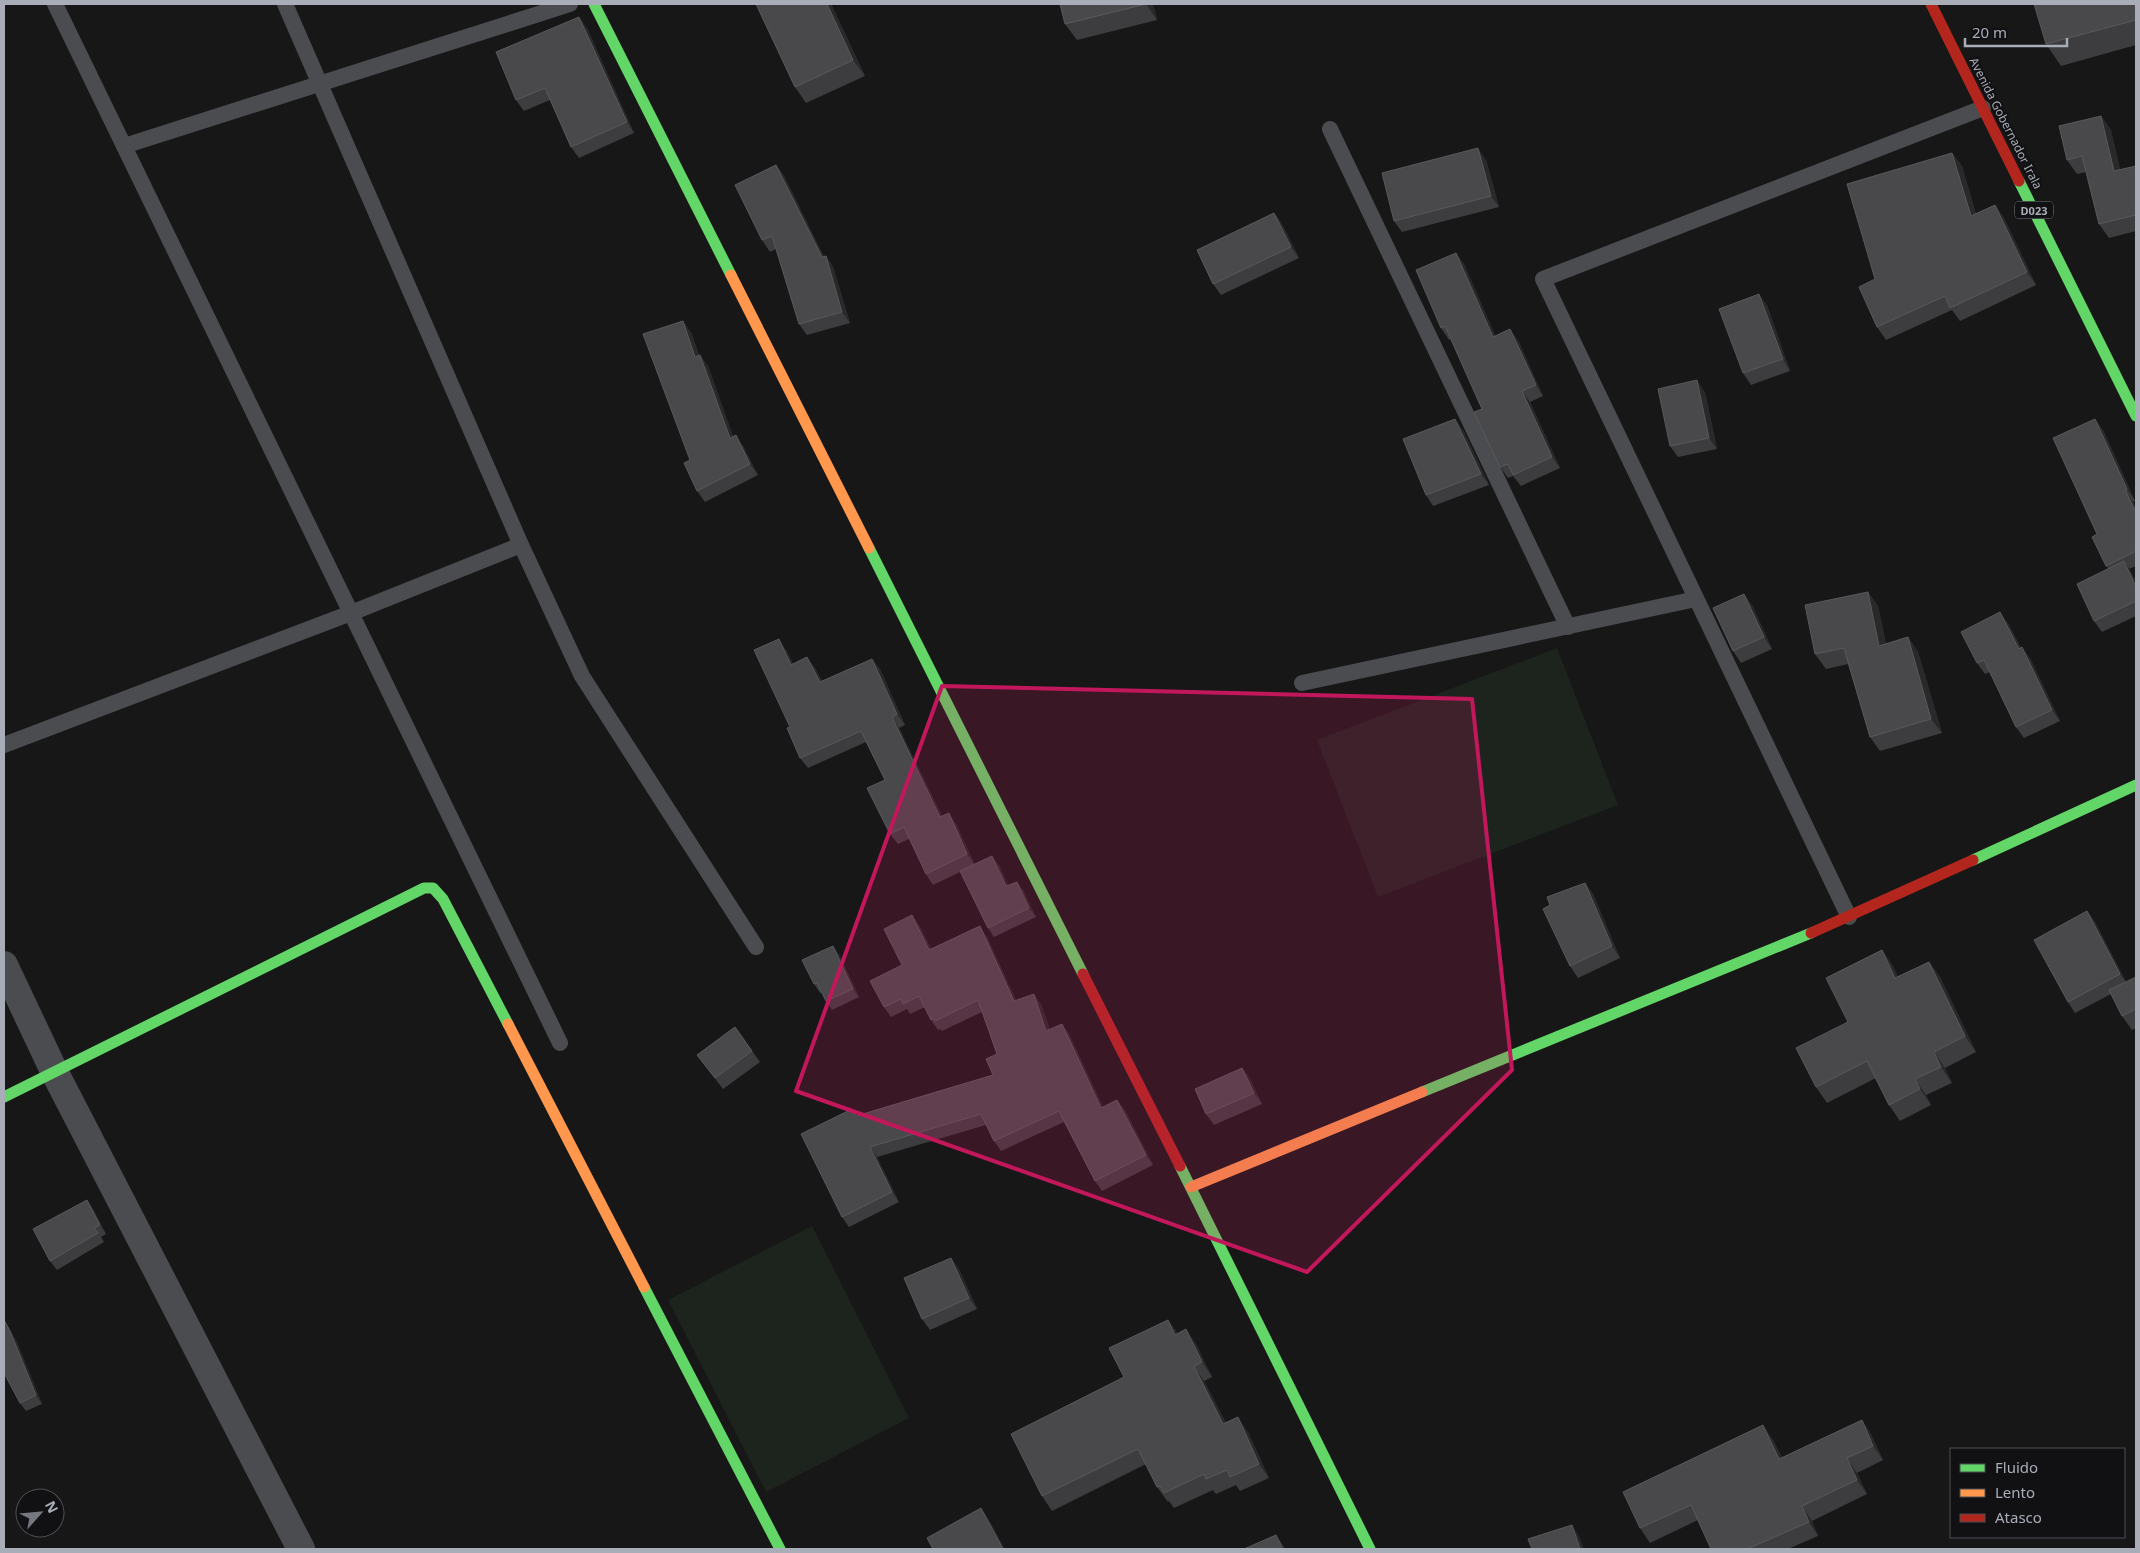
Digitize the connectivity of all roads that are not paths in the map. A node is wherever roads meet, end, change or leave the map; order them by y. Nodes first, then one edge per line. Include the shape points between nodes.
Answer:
1 (55, 4) edge
2 (285, 4) edge
3 (570, 4) edge
4 (594, 4) edge
5 (1931, 4) edge
6 (320, 83) junction
7 (1983, 108) junction
8 (1330, 129) dead end
9 (124, 146) junction
10 (2136, 416) edge
11 (521, 544) junction
12 (1696, 599) junction
13 (351, 613) junction
14 (1568, 628) junction
15 (1302, 683) dead end
16 (4, 745) edge
17 (2136, 785) edge
18 (1849, 917) junction
19 (756, 947) dead end
20 (4, 965) edge
21 (560, 1043) dead end
22 (55, 1073) junction
23 (4, 1096) edge
24 (1192, 1186) junction
25 (302, 1549) edge
26 (780, 1549) edge
27 (1370, 1549) edge

1 - 9 lane
2 - 6 lane
3 - 6 lane
4 - 24 street
5 - 7 street, Avenida Gobernador Irala / D023
6 - 9 lane
6 - 11 lane
7 - 10 street, Avenida Gobernador Irala / D023
7 - 12 lane via 1543,279
8 - 14 lane
9 - 13 lane
11 - 13 lane
11 - 19 lane via 582,676
12 - 14 lane
12 - 18 lane
13 - 16 lane
13 - 21 lane
14 - 15 lane
17 - 18 street
18 - 24 street
20 - 22 street
22 - 23 street
22 - 25 street
22 - 26 street via 424,888 433,888 443,899
24 - 27 street

